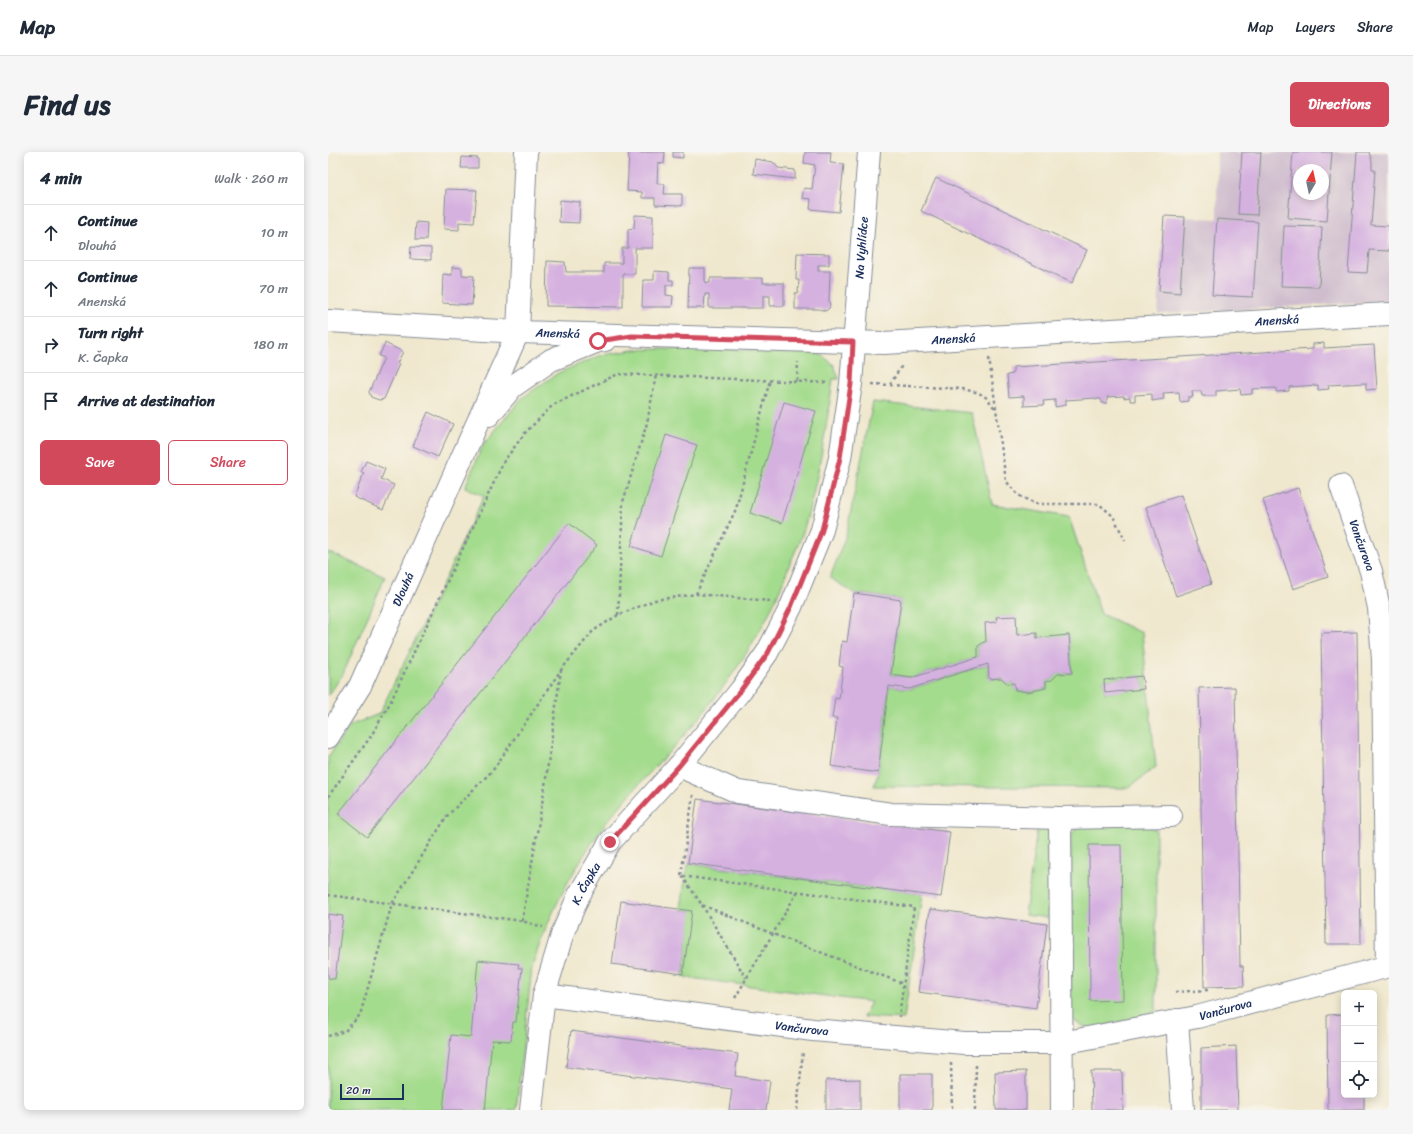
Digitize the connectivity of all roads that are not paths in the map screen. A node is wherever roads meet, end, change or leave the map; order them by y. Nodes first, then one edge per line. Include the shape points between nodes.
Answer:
1 (526, 152) edge
2 (869, 152) edge
3 (1389, 314) edge
4 (328, 321) edge
5 (518, 332) junction
6 (632, 336) junction
7 (853, 342) junction
8 (470, 438) junction
9 (1341, 486) dead end
10 (328, 737) edge
11 (679, 766) junction
12 (1172, 816) dead end
13 (1060, 818) junction
14 (1388, 966) edge
15 (544, 995) junction
16 (1177, 1020) junction
17 (1062, 1043) junction
18 (531, 1110) edge
19 (1062, 1110) edge
20 (1182, 1110) edge

1 - 5 street, Anenská
2 - 7 street, Na Vyhlídce
3 - 7 street, Anenská via 884,343
4 - 5 street, Anenská
5 - 6 street, Anenská
5 - 8 street, Dlouhá
6 - 7 street, Anenská
6 - 8 street, Dlouhá via 598,341 551,360 512,387
7 - 11 street, K. Čapka via 851,384 840,458 822,530 791,607 768,653
8 - 10 street, Dlouhá via 360,686
9 - 14 street, Vančurova via 1371,571 1379,608 1383,660
11 - 13 street via 738,792 891,814
11 - 15 street, K. Čapka via 610,842 579,895 563,932
12 - 13 street
13 - 17 street
14 - 16 street, Vančurova via 1197,1017
15 - 17 street, Vančurova via 806,1038
15 - 18 street, K. Čapka
16 - 17 street, Vančurova
16 - 20 street
17 - 19 street

